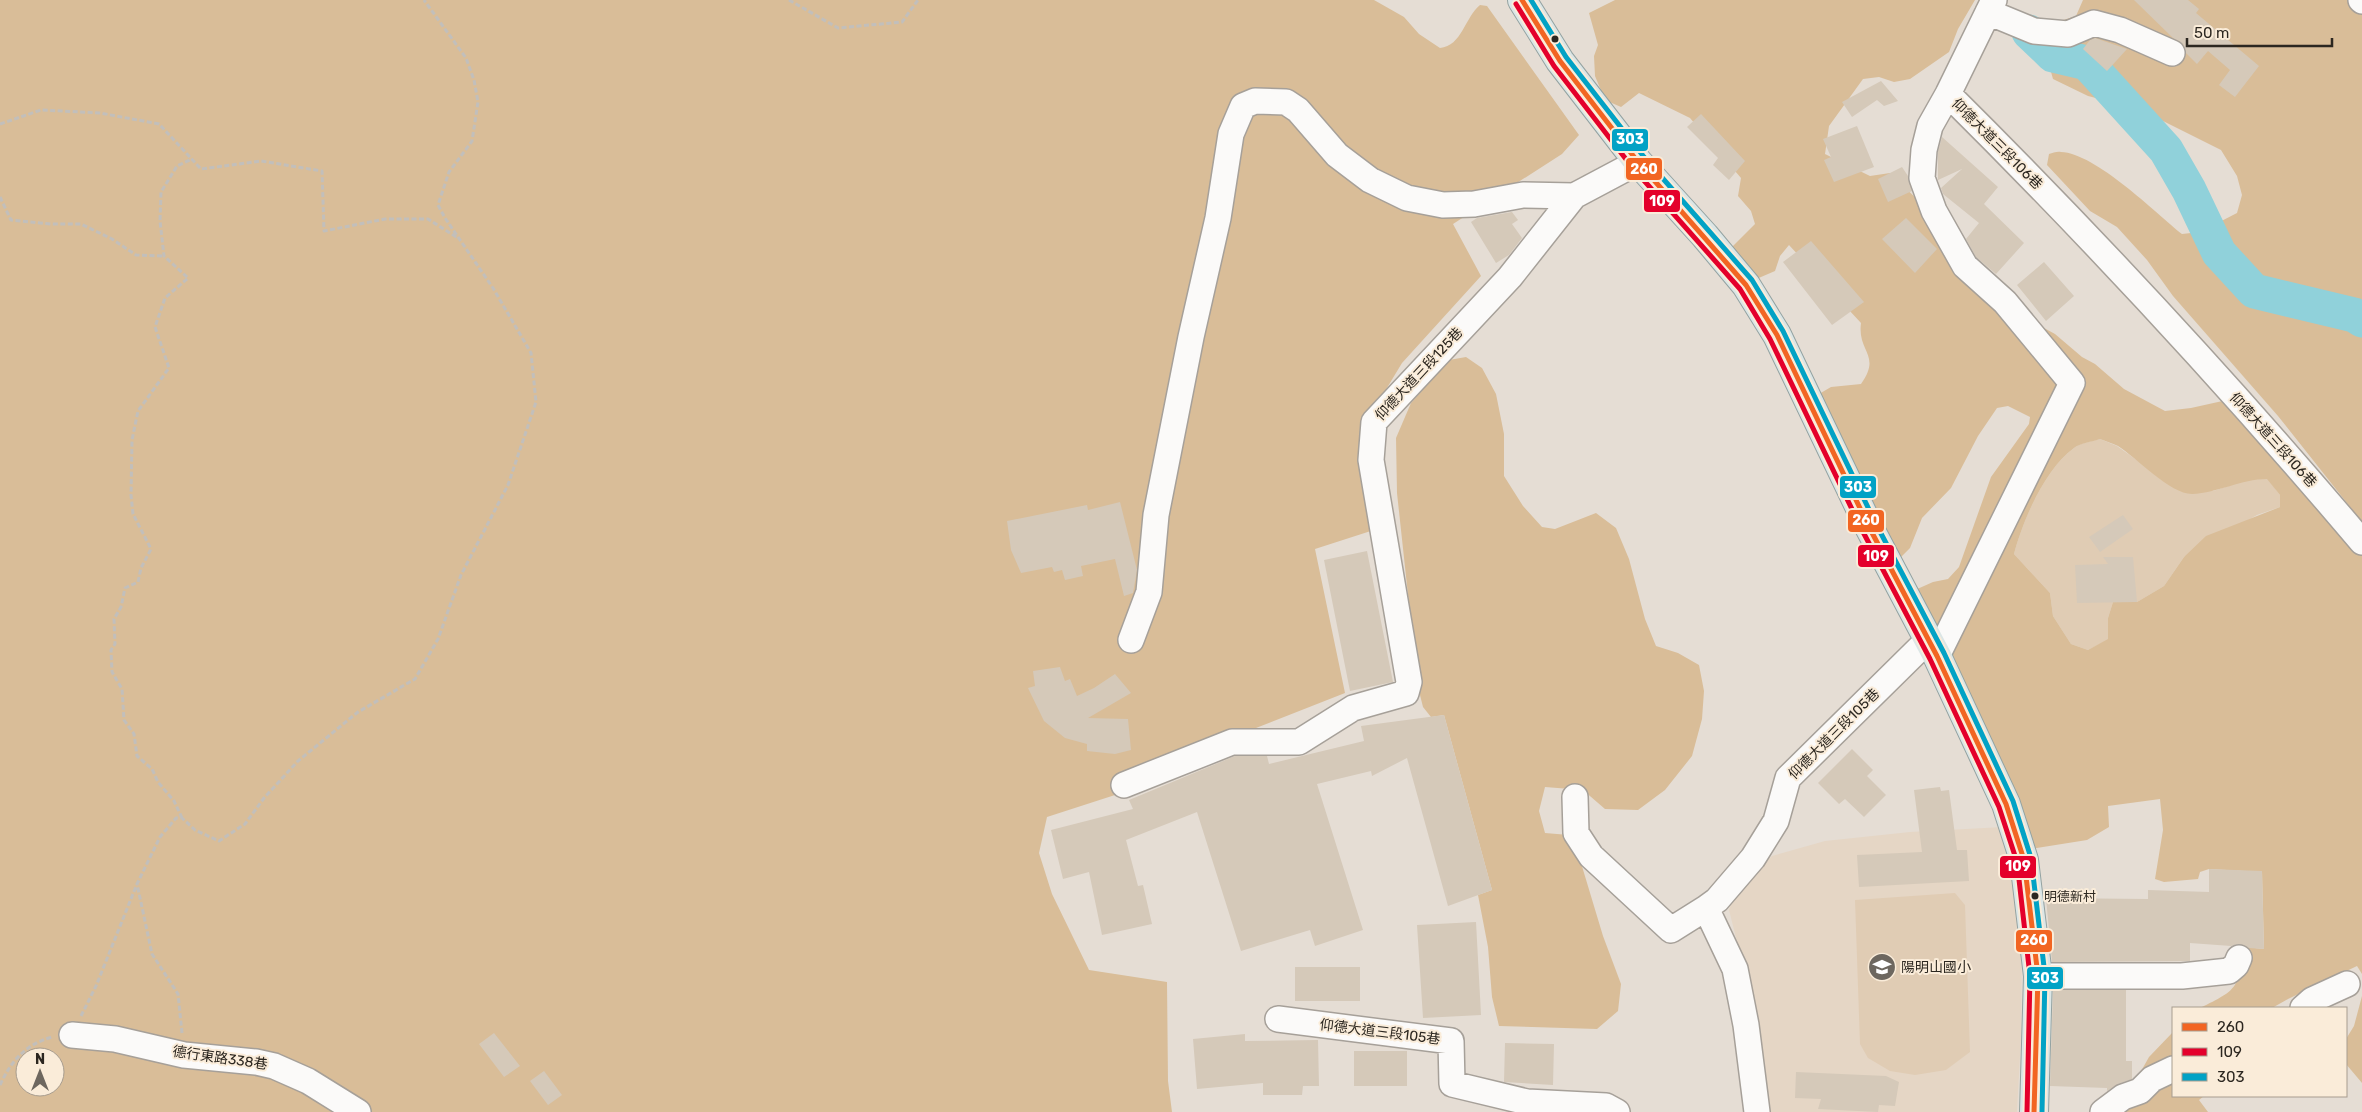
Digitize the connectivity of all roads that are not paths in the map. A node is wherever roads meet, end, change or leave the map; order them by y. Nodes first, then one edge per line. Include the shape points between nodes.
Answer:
1 (1522, 0) edge
2 (1991, 6) edge
3 (2172, 53) dead end
4 (1948, 94) junction
5 (1638, 162) junction
6 (1574, 196) junction
7 (2362, 542) edge
8 (1132, 640) dead end
9 (1932, 648) junction
10 (1124, 785) dead end
11 (1575, 797) dead end
12 (1706, 908) junction
13 (2239, 958) dead end
14 (2038, 976) junction
15 (2347, 984) dead end
16 (2304, 1007) edge
17 (1278, 1019) dead end
18 (72, 1035) road end
19 (2172, 1069) edge
20 (1524, 1107) edge
21 (358, 1112) edge
22 (1617, 1112) edge
23 (1757, 1112) edge
24 (2034, 1112) edge
25 (2104, 1112) edge

1 - 5 main road via 1560,61
2 - 3 street via 2034,31 2068,34 2094,23 2120,30
2 - 4 street
4 - 7 street, 仰德大道三段106巷 via 2118,269 2298,466
4 - 9 street, 仰德大道三段106巷 via 1930,126 1924,150 1922,178 1934,211 1965,266 2005,302 2072,383
5 - 6 street, 仰德大道三段125巷
5 - 9 main road via 1746,285 1778,335 1869,527
6 - 8 street via 1524,195 1443,206 1407,198 1370,180 1337,155 1298,110 1286,102 1255,101 1243,106 1231,134 1218,218 1156,515 1149,592
6 - 10 street, 仰德大道三段125巷 via 1510,277 1374,422 1371,460 1410,682 1406,694 1353,708 1299,742 1232,742
9 - 12 street, 仰德大道三段105巷 via 1788,778 1776,821 1758,850 1717,900
9 - 14 main road via 2009,813 2024,860
11 - 12 street, 仰德大道三段105巷 via 1576,833 1591,856 1671,930
12 - 23 street via 1735,969
13 - 14 street via 2229,970 2182,976
14 - 24 main road
15 - 16 street
17 - 20 street, 仰德大道三段105巷 via 1451,1041 1452,1084
18 - 21 street, 德行東路338巷 via 116,1039 184,1055 274,1066 308,1081
19 - 25 street via 2152,1079 2140,1091 2123,1097
20 - 22 street, 仰德大道三段105巷 via 1606,1106

